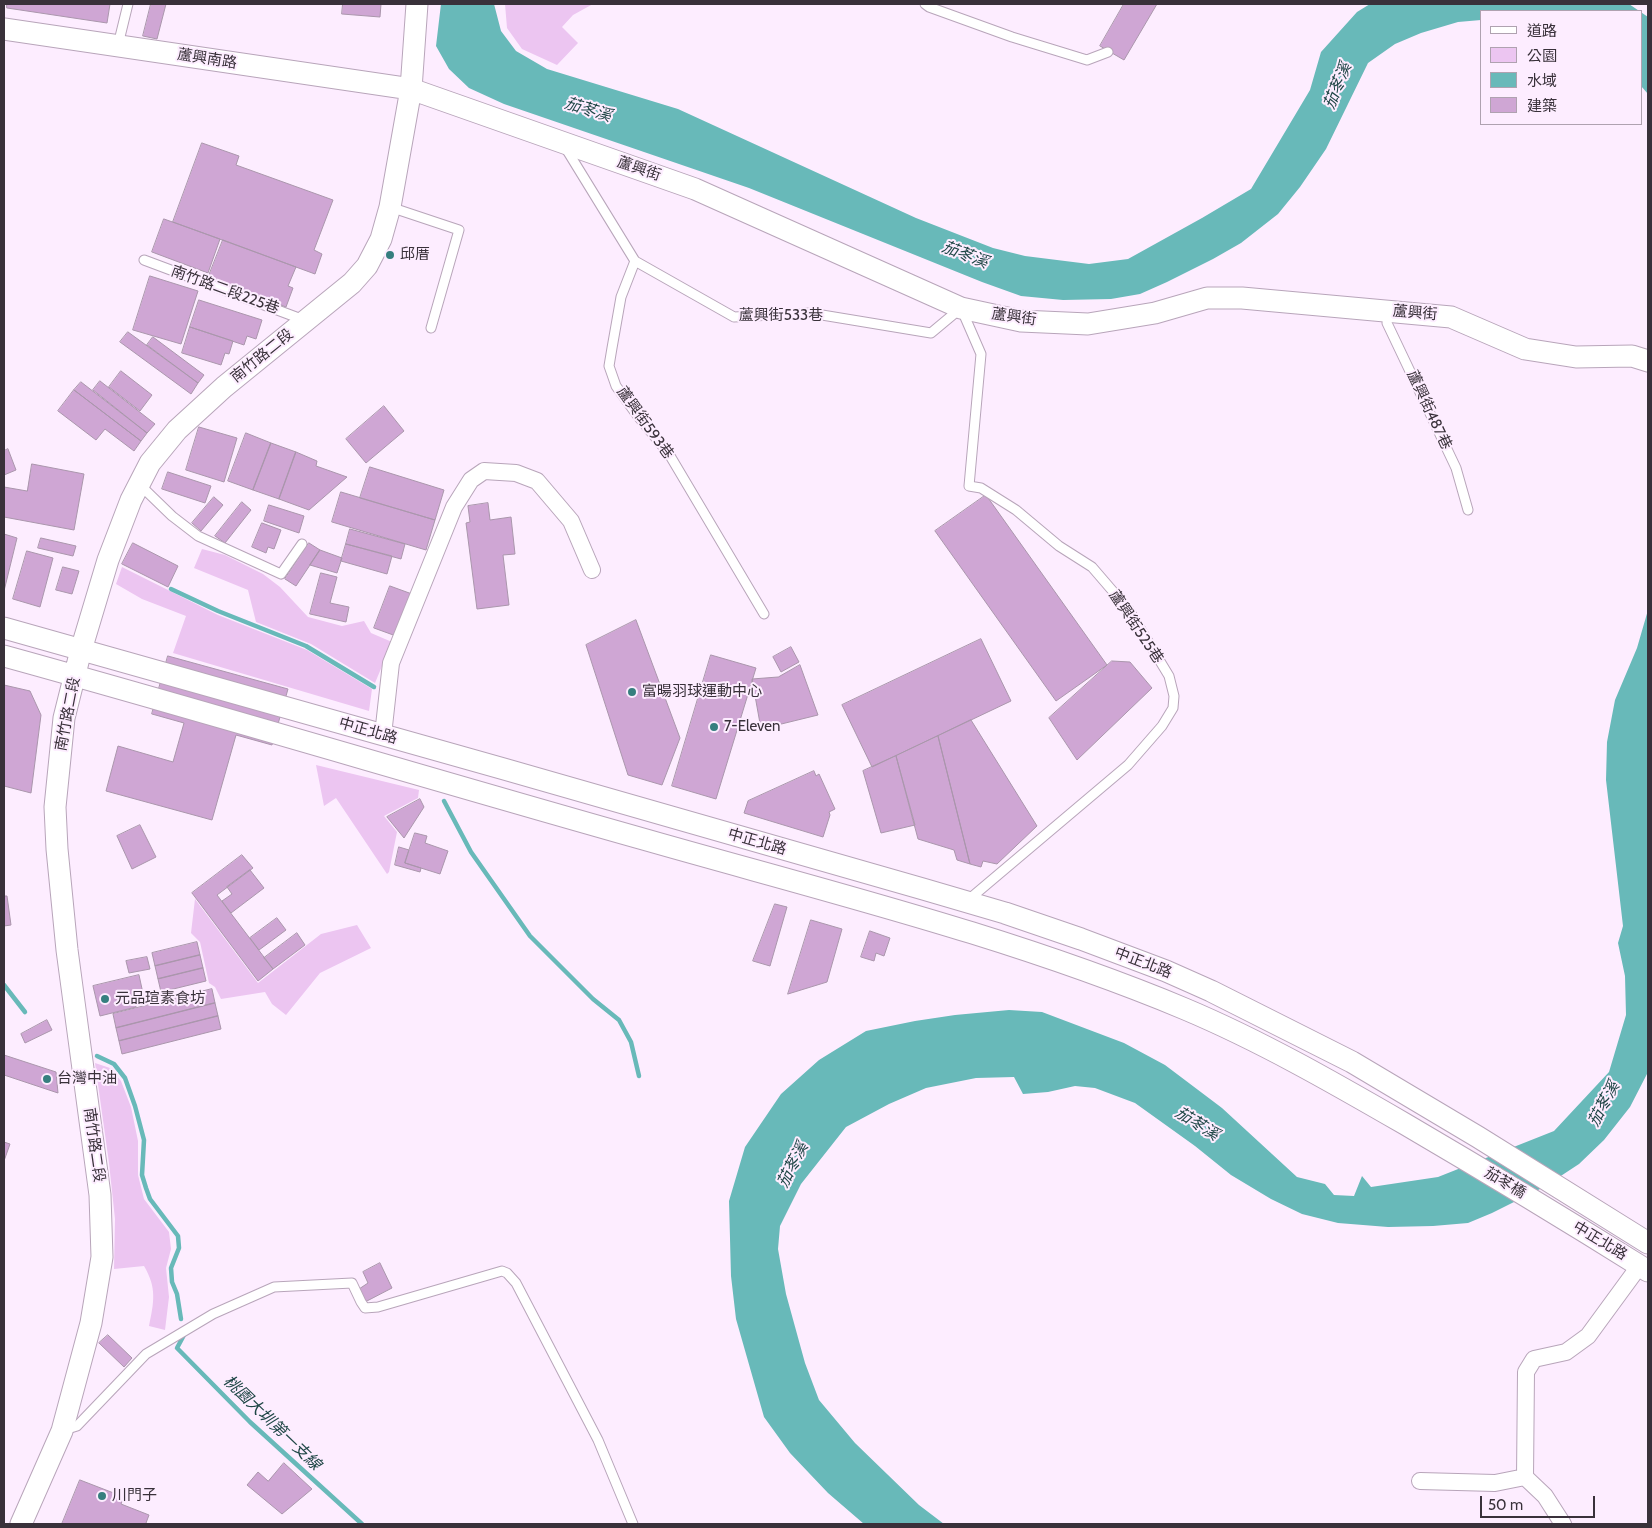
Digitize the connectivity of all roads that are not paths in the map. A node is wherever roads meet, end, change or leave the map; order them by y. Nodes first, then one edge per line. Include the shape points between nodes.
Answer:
1 (128, 4) edge
2 (418, 4) edge
3 (925, 4) edge
4 (4, 29) edge
5 (118, 46) junction
6 (1108, 52) dead end
7 (411, 89) junction
8 (562, 142) junction
9 (390, 207) junction
10 (144, 260) dead end
11 (635, 261) junction
12 (961, 308) junction
13 (1388, 311) junction
14 (306, 321) junction
15 (430, 328) dead end
16 (1648, 361) edge
17 (139, 484) junction
18 (1468, 510) dead end
19 (302, 544) dead end
20 (592, 570) dead end
21 (764, 614) dead end
22 (4, 628) edge
23 (82, 650) junction
24 (4, 656) edge
25 (75, 676) junction
26 (383, 735) junction
27 (967, 902) junction
28 (1478, 1137) joint
29 (1459, 1155) joint
30 (1564, 1191) joint
31 (1551, 1212) joint
32 (1648, 1242) edge
33 (1644, 1268) edge
34 (62, 1431) junction
35 (1525, 1477) junction
36 (1420, 1481) dead end
37 (20, 1524) edge
38 (633, 1524) edge
39 (1563, 1524) edge

1 - 5 lane
2 - 7 street, 南竹路二段
3 - 6 lane via 1012,37 1087,60
4 - 5 street, 蘆興南路
5 - 7 street, 蘆興南路
7 - 8 street, 蘆興街
7 - 9 street, 南竹路二段
8 - 11 lane
8 - 12 street, 蘆興街 via 695,188
9 - 14 street, 南竹路二段 via 381,239 367,266 352,283
9 - 15 lane via 459,230
10 - 14 lane, 南竹路二段225巷
11 - 12 lane, 蘆興街533巷 via 734,317 810,313 931,333
11 - 21 lane, 蘆興街593巷 via 621,297 609,366 616,386 669,454
12 - 13 street, 蘆興街 via 1021,321 1088,324 1155,313 1207,298 1242,298
12 - 27 lane, 蘆興街525巷 via 981,354 968,486 981,488 1016,510 1058,546 1092,567 1128,610 1169,676 1174,696 1173,708 1162,726 1128,765
13 - 16 street, 蘆興街 via 1451,317 1525,349 1576,357 1632,356
13 - 18 lane, 蘆興街487巷 via 1388,323 1456,468
14 - 17 street, 南竹路二段 via 224,387 177,430 150,463
17 - 19 lane via 198,536 281,574
17 - 23 street, 南竹路二段 via 108,560
20 - 26 street via 571,521 537,481 516,473 484,471 471,480 454,506 391,663
22 - 23 street, 中正北路
23 - 25 street, 南竹路二段
23 - 26 street, 中正北路
24 - 25 street, 中正北路
25 - 29 street, 中正北路 via 912,915 1063,963 1238,1033
25 - 34 street, 南竹路二段 via 64,718 55,808 67,950 100,1195 102,1257 91,1323
26 - 27 street, 中正北路
27 - 28 street, 中正北路 via 1081,939 1211,991 1352,1062
28 - 30 street, 茄苳橋
29 - 31 street, 茄苳橋
30 - 32 street, 中正北路
31 - 33 street, 中正北路
33 - 35 street via 1588,1336 1566,1352 1534,1359 1526,1372
34 - 37 street, 南竹路二段
34 - 38 lane via 77,1426 146,1354 213,1314 274,1287 352,1282 365,1308 502,1271 516,1283 589,1423
35 - 36 street via 1495,1483
35 - 39 street via 1546,1496

